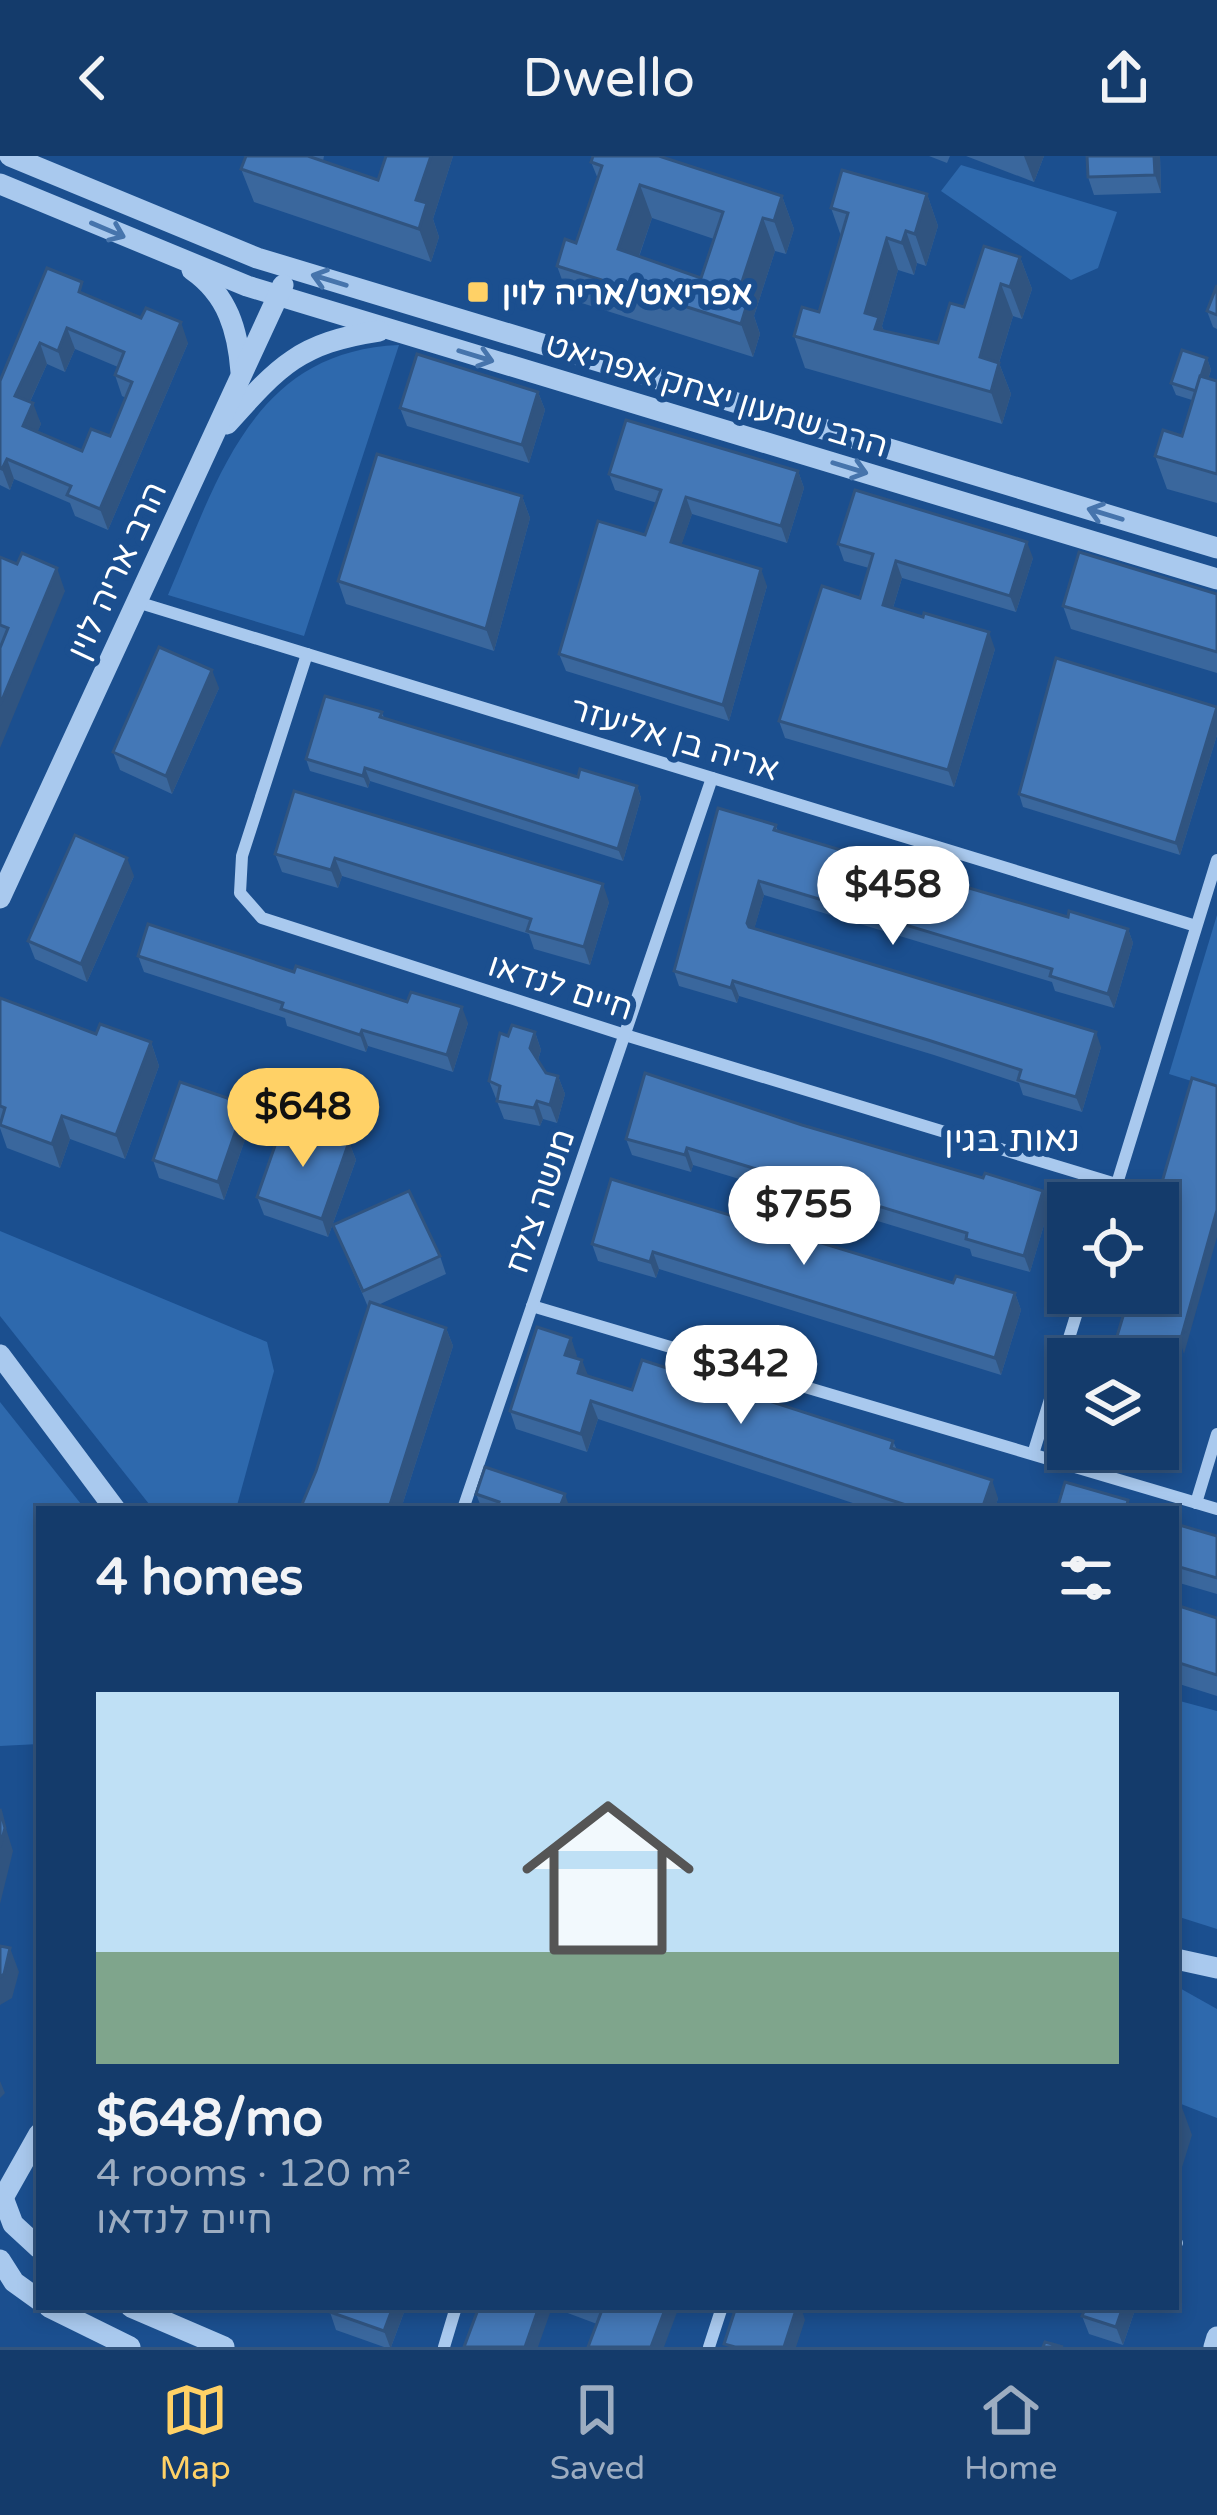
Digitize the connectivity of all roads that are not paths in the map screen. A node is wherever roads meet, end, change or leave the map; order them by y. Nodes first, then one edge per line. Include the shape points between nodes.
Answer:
1 (10, 156) edge
2 (0, 184) edge
3 (171, 256) junction
4 (291, 268) junction
5 (278, 296) junction
6 (399, 332) junction
7 (242, 376) junction
8 (211, 442) junction
9 (1217, 548) edge
10 (1217, 579) edge
11 (137, 602) junction
12 (308, 654) junction
13 (712, 778) junction
14 (1217, 860) edge
15 (0, 898) edge
16 (1196, 926) junction
17 (625, 1035) junction
18 (1109, 1182) edge
19 (1117, 1182) edge
20 (532, 1306) junction
21 (1076, 1314) edge
22 (0, 1355) edge
23 (1217, 1434) edge
24 (1033, 1454) junction
25 (1196, 1503) junction
26 (113, 1506) edge
27 (464, 1506) edge
28 (1217, 1509) edge
29 (1179, 1960) edge
30 (1211, 1970) edge
31 (36, 2139) edge
32 (1, 2199) edge
33 (36, 2245) edge
34 (0, 2260) edge
35 (36, 2298) edge
36 (55, 2310) edge
37 (138, 2310) edge
38 (455, 2310) edge
39 (721, 2310) edge
40 (1217, 2337) edge
41 (130, 2347) edge
42 (224, 2347) edge
43 (444, 2347) edge
44 (710, 2347) edge
45 (1214, 2347) edge

1 - 4 street, הרב שמעון יצחק אפריאט
2 -> 3 street, הרב שמעון יצחק אפריאט
3 - 5 street, הרב שמעון יצחק אפריאט
3 - 7 street via 220,296 238,337
4 - 5 street, הרב אריה לוין
9 -> 4 street, הרב שמעון יצחק אפריאט
5 - 6 street, הרב שמעון יצחק אפריאט
5 - 7 street, הרב אריה לוין
6 - 8 street via 352,335 295,356
6 -> 10 street, הרב שמעון יצחק אפריאט
7 - 8 street, הרב אריה לוין
8 - 11 street, הרב אריה לוין
11 - 12 street, אריה בן אליעזר
11 - 15 street, הרב אריה לוין
12 - 13 street, אריה בן אליעזר
12 - 17 street, חיים לנדאו via 242,856 240,892 248,906 262,919
13 - 16 street, אריה בן אליעזר
13 - 17 street, מנשה צלח
14 - 16 street
16 - 19 street
17 - 18 street, חיים לנדאו
17 - 20 street, מנשה צלח
20 - 24 street, מנשה צלח
20 - 27 street
21 - 24 street
22 - 26 street
23 - 25 street
24 - 25 street, מנשה צלח
25 - 28 street, מנשה צלח
29 - 30 street
31 - 32 street
32 - 33 street
34 - 35 street
36 - 41 street
37 - 42 street
38 - 43 street
39 - 44 street
40 - 45 street

